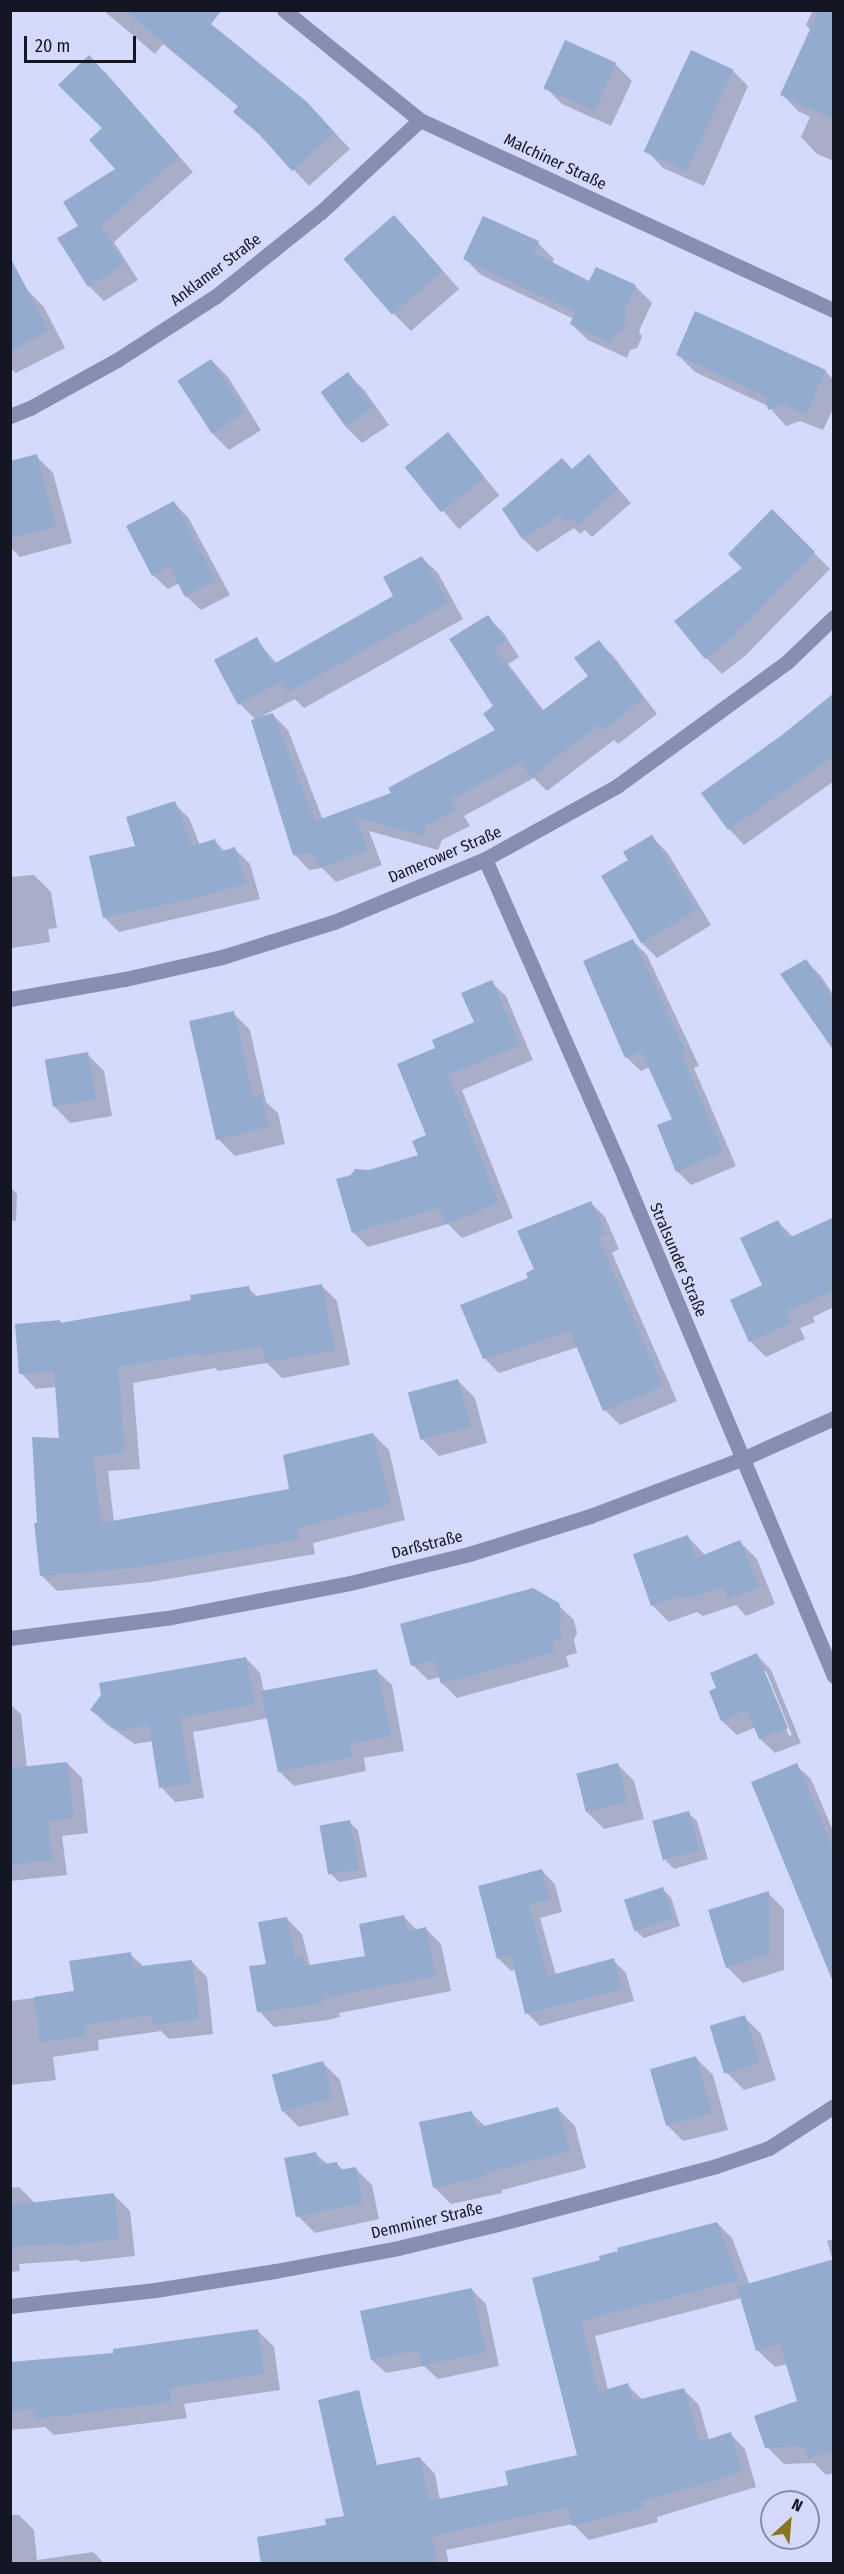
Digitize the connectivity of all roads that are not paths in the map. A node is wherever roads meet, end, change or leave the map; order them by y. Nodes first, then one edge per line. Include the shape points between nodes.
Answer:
1 (284, 10) edge
2 (420, 120) junction
3 (834, 310) edge
4 (10, 416) edge
5 (834, 617) edge
6 (485, 860) junction
7 (10, 999) edge
8 (834, 1418) edge
9 (742, 1459) junction
10 (10, 1638) edge
11 (834, 1676) edge
12 (834, 2106) edge
13 (10, 2306) edge

1 - 2 street, Malchiner Straße
2 - 3 street, Malchiner Straße
2 - 4 street, Anklamer Straße via 321,212 216,296 117,360
5 - 6 street, Damerower Straße via 787,662 617,786
6 - 7 street, Damerower Straße via 334,922 222,957
6 - 9 street, Stralsunder Straße via 624,1176
8 - 9 street, Darßstraße
9 - 10 street, Darßstraße via 590,1516 470,1554 177,1616
9 - 11 street, Stralsunder Straße
12 - 13 street, Demminer Straße via 770,2148 716,2166 442,2237 166,2289

